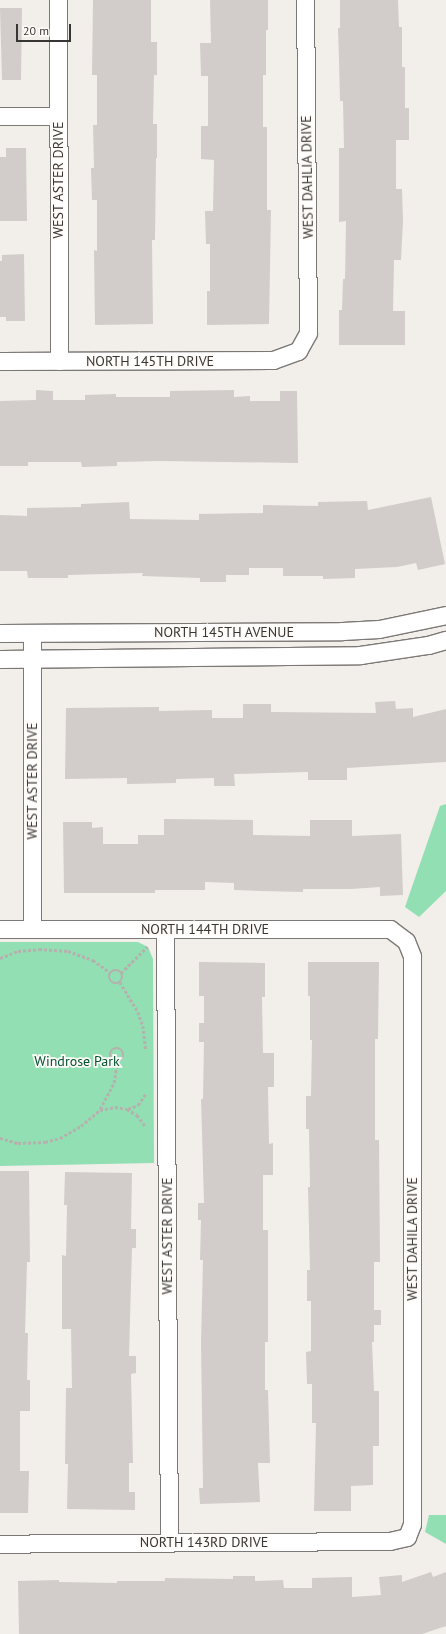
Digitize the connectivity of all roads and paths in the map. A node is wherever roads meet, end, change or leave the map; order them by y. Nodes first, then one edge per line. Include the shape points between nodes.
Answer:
1 (58, 0) edge
2 (305, 0) edge
3 (0, 116) edge
4 (57, 116) junction
5 (298, 352) joint
6 (0, 361) edge
7 (58, 361) junction
8 (446, 615) edge
9 (0, 633) edge
10 (32, 633) junction
11 (446, 640) edge
12 (0, 659) edge
13 (32, 659) junction
14 (0, 928) edge
15 (32, 928) junction
16 (165, 930) junction
17 (406, 941) joint
18 (149, 945) dead end
19 (0, 958) edge
20 (111, 973) junction
21 (121, 973) junction
22 (120, 982) junction
23 (146, 1049) dead end
24 (117, 1062) junction
25 (146, 1093) dead end
26 (127, 1109) junction
27 (100, 1110) junction
28 (146, 1126) dead end
29 (0, 1138) edge
30 (408, 1537) joint
31 (168, 1542) junction
32 (0, 1544) edge

1 - 4 street, WEST ASTER DRIVE
2 - 5 street, WEST DAHLIA DRIVE via 308,333
3 - 4 street
4 - 7 street, WEST ASTER DRIVE
5 - 7 street, NORTH 145TH DRIVE via 273,360
6 - 7 street, NORTH 145TH DRIVE
8 - 10 street, NORTH 145TH AVENUE via 379,629 342,631
9 - 10 street, NORTH 145TH AVENUE
10 - 13 street, WEST ASTER DRIVE
11 - 13 street, NORTH 145TH AVENUE via 360,655
12 - 13 street, NORTH 145TH AVENUE
13 - 15 street, WEST ASTER DRIVE
14 - 15 street, NORTH 144TH DRIVE
15 - 16 street, NORTH 144TH DRIVE
16 - 17 street, NORTH 144TH DRIVE via 390,929
16 - 31 street, WEST ASTER DRIVE
17 - 30 street, WEST DAHILA DRIVE via 412,956 412,1524
18 - 21 path
19 - 20 path via 18,951 68,951 92,960
20 - 21 path
20 - 22 path via 111,981 116,984
21 - 22 path via 123,977
22 - 23 path via 138,1012
24 - 24 path via 123,1059 124,1055 121,1049 117,1048 111,1052 111,1056
24 - 27 path via 114,1083
25 - 26 path via 138,1105
26 - 27 path via 115,1106
26 - 28 path via 137,1115
27 - 29 path via 81,1126 60,1138 29,1143
30 - 31 street, NORTH 143RD DRIVE via 389,1541
31 - 32 street, NORTH 143RD DRIVE

